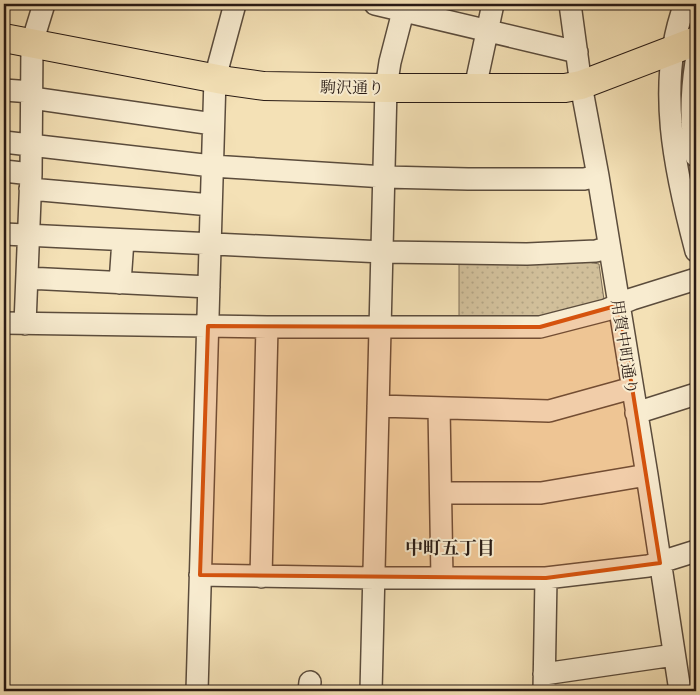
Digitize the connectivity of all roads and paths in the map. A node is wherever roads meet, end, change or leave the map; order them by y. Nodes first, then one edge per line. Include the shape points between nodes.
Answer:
1 (44, 4) edge
2 (234, 4) edge
3 (376, 4) edge
4 (493, 4) edge
5 (570, 4) edge
6 (686, 4) edge
7 (404, 7) edge
8 (486, 30) junction
9 (4, 38) edge
10 (696, 41) edge
11 (32, 44) junction
12 (577, 52) junction
13 (672, 52) junction
14 (696, 62) edge
15 (214, 78) junction
16 (581, 85) junction
17 (386, 88) junction
18 (475, 88) junction
19 (4, 90) edge
20 (32, 95) junction
21 (213, 124) junction
22 (695, 129) edge
23 (4, 142) edge
24 (31, 145) junction
25 (696, 156) edge
26 (212, 166) junction
27 (4, 171) edge
28 (598, 176) junction
29 (384, 177) junction
30 (30, 181) junction
31 (211, 205) junction
32 (4, 234) edge
33 (29, 235) junction
34 (123, 240) junction
35 (210, 245) junction
36 (610, 248) junction
37 (696, 251) edge
38 (383, 252) junction
39 (27, 278) junction
40 (696, 279) edge
41 (120, 282) junction
42 (208, 286) junction
43 (612, 308) junction
44 (4, 323) edge
45 (25, 324) junction
46 (208, 326) junction
47 (267, 328) junction
48 (380, 328) junction
49 (632, 388) junction
50 (696, 394) edge
51 (378, 406) junction
52 (439, 408) junction
53 (636, 413) junction
54 (647, 475) junction
55 (441, 493) junction
56 (696, 551) edge
57 (660, 563) junction
58 (200, 576) junction
59 (261, 577) junction
60 (374, 578) junction
61 (442, 578) junction
62 (546, 578) junction
63 (674, 655) junction
64 (544, 683) edge
65 (197, 691) edge
66 (371, 691) edge
67 (680, 691) edge

1 - 11 street
2 - 15 street
3 - 7 street
4 - 8 street
5 - 12 street, 用賀中町通り
6 - 13 street
7 - 8 street
7 - 17 street
8 - 12 street
8 - 18 street
9 - 11 main road, 駒沢通り
10 - 13 main road, 駒沢通り
11 - 15 main road, 駒沢通り
11 - 20 street
12 - 16 street, 用賀中町通り
13 - 16 main road, 駒沢通り
13 - 37 street via 671,112 675,162
14 - 22 street via 691,107
15 - 17 main road, 駒沢通り via 264,86
15 - 21 street
16 - 18 main road, 駒沢通り via 565,88
16 - 28 street, 用賀中町通り
17 - 18 main road, 駒沢通り
17 - 29 street
19 - 20 street
20 - 21 street
20 - 24 street
21 - 26 street
22 - 25 street
23 - 24 street
24 - 26 street
24 - 30 street
26 - 29 street
26 - 31 street
27 - 30 street
28 - 29 street via 497,179
28 - 36 street, 用賀中町通り
29 - 38 street
30 - 31 street
30 - 33 street
31 - 35 street
32 - 33 street
33 - 34 street
33 - 39 street
34 - 35 street
34 - 41 street
35 - 38 street
35 - 42 street
36 - 38 street via 527,254
36 - 43 street, 用賀中町通り
38 - 48 street
39 - 41 street
39 - 45 street
40 - 43 street
41 - 42 street
42 - 46 street
43 - 48 street via 540,327
43 - 49 street, 用賀中町通り
44 - 45 street
45 - 46 street
46 - 47 street
46 - 58 street
47 - 48 street
47 - 59 street
48 - 51 street
49 - 52 street via 549,411
49 - 53 street, 用賀中町通り
50 - 53 street
51 - 52 street
51 - 60 street
52 - 55 street
53 - 54 street, 用賀中町通り
54 - 55 street via 542,493
54 - 57 street, 用賀中町通り
55 - 61 street
56 - 57 street
57 - 62 street
57 - 63 street, 用賀中町通り
58 - 59 street
58 - 65 street
59 - 60 street
60 - 61 street
60 - 66 street
61 - 62 street
62 - 64 street
63 - 64 street
63 - 67 street, 用賀中町通り

